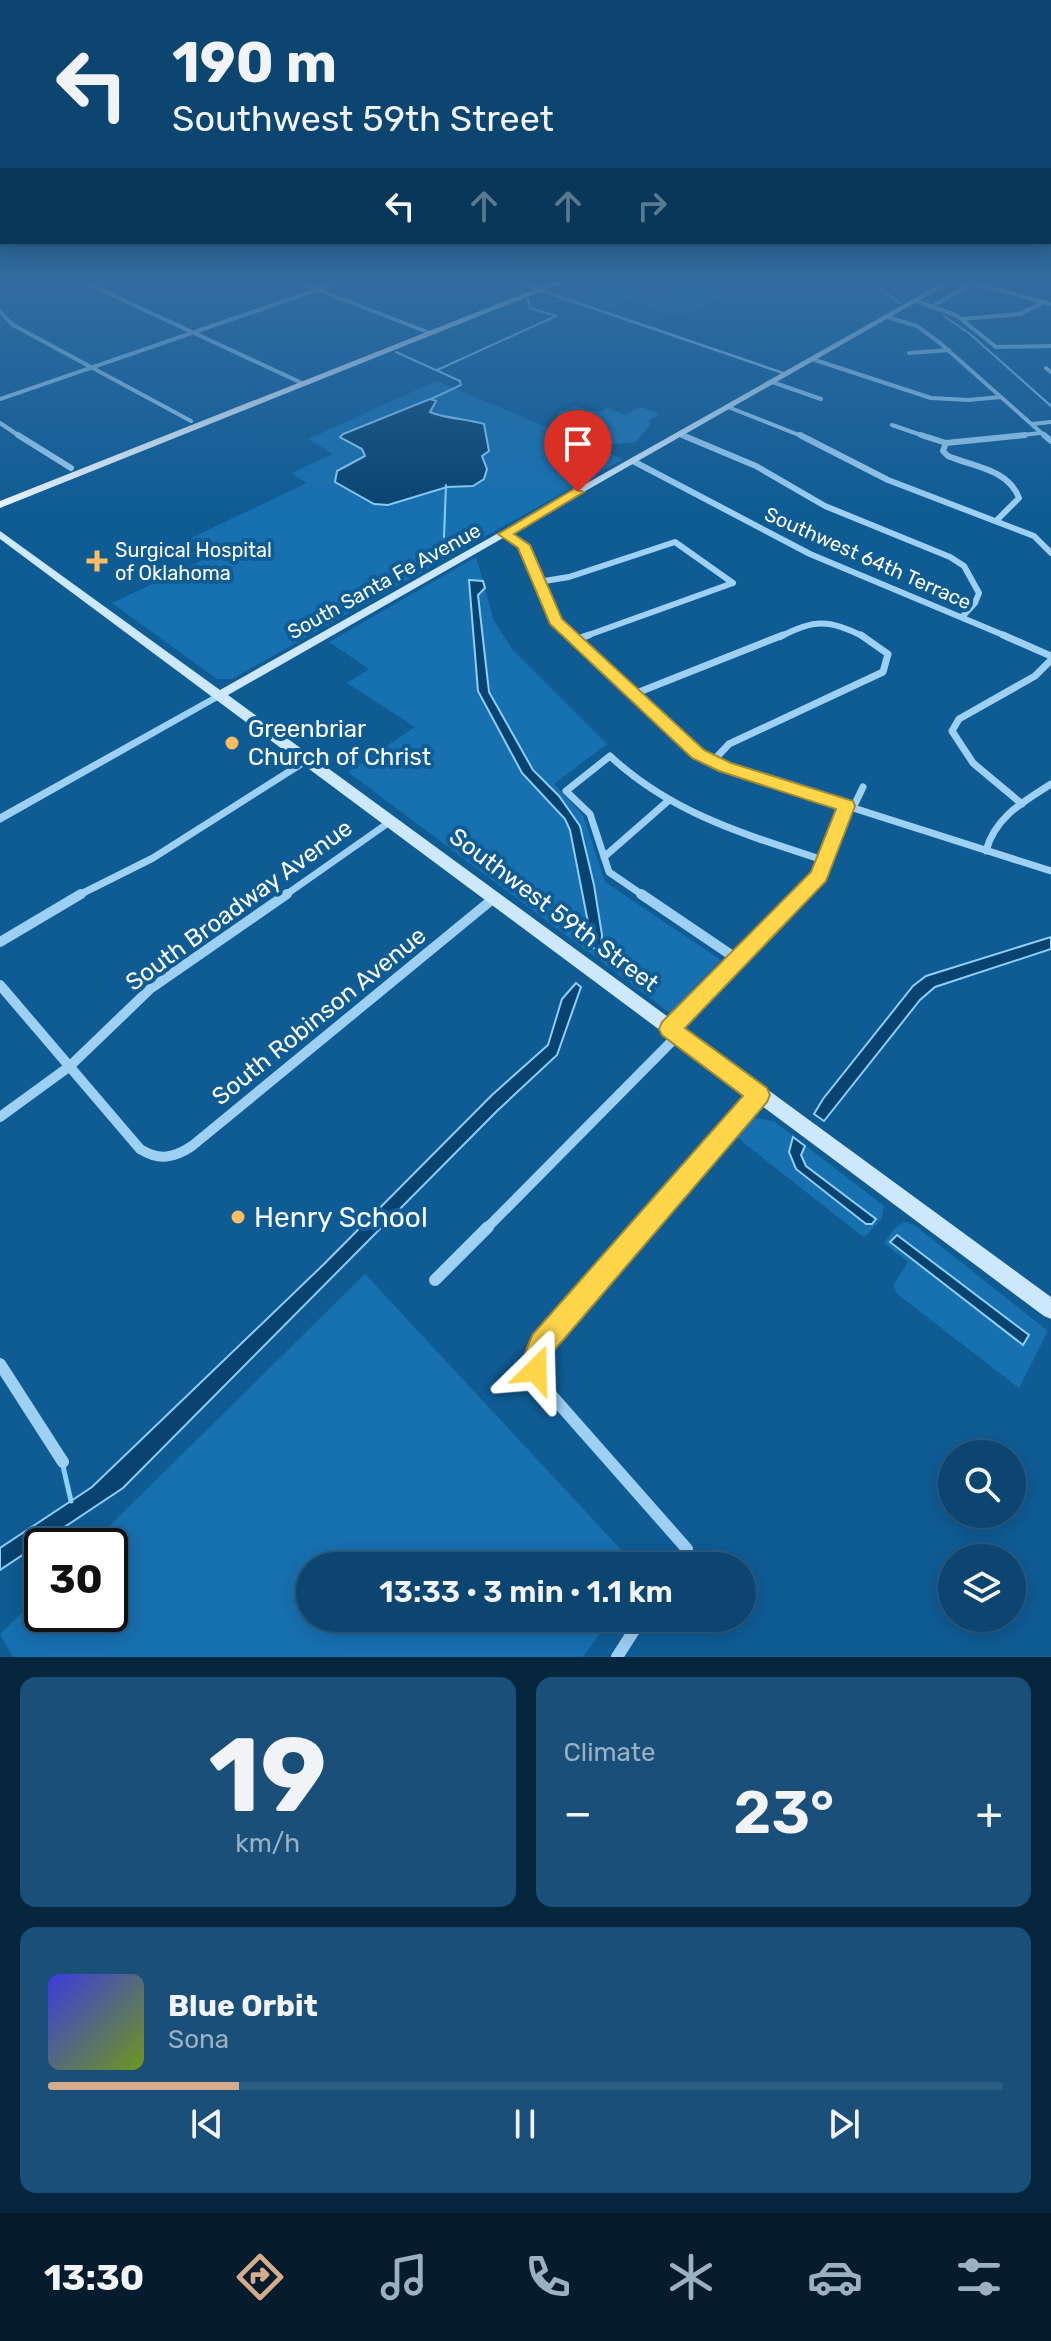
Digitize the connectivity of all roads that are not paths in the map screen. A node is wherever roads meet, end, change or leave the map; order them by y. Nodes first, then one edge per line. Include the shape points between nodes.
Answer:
1 (73, 357) edge
2 (119, 357) edge
3 (247, 357) edge
4 (362, 357) edge
5 (738, 357) edge
6 (815, 357) edge
7 (957, 357) edge
8 (812, 359) junction
9 (91, 367) junction
10 (787, 374) junction
11 (300, 382) junction
12 (772, 382) junction
13 (1001, 397) junction
14 (0, 399) edge
15 (821, 399) dead end
16 (728, 407) junction
17 (191, 421) junction
18 (1051, 422) edge
19 (0, 423) edge
20 (1032, 424) junction
21 (892, 425) dead end
22 (1040, 433) junction
23 (681, 434) junction
24 (152, 441) junction
25 (1051, 441) edge
26 (946, 443) junction
27 (633, 461) junction
28 (71, 468) junction
29 (0, 497) edge
30 (0, 505) edge
31 (997, 520) junction
32 (0, 534) edge
33 (504, 534) junction
34 (1051, 553) edge
35 (538, 582) junction
36 (963, 616) junction
37 (575, 640) junction
38 (1051, 658) edge
39 (221, 694) junction
40 (634, 694) junction
41 (309, 759) junction
42 (712, 762) junction
43 (1051, 784) edge
44 (863, 787) dead end
45 (668, 801) junction
46 (1022, 804) junction
47 (850, 807) junction
48 (0, 819) edge
49 (392, 820) junction
50 (986, 851) junction
51 (604, 857) junction
52 (826, 861) junction
53 (1051, 871) edge
54 (494, 898) junction
55 (0, 942) edge
56 (737, 959) junction
57 (0, 985) edge
58 (674, 1032) junction
59 (70, 1066) junction
60 (759, 1095) junction
61 (0, 1117) edge
62 (435, 1280) dead end
63 (1051, 1309) edge
64 (0, 1364) edge
65 (63, 1462) dead end
66 (685, 1552) edge
67 (633, 1632) edge
68 (617, 1657) edge

1 - 9 street
2 - 9 street
3 - 11 street
4 - 11 main road
5 - 10 street
6 - 8 main road, South Santa Fe Avenue
7 - 13 street
8 - 10 main road, South Santa Fe Avenue
8 - 13 street via 931,398
9 - 14 street
9 - 17 street
10 - 12 main road, South Santa Fe Avenue
11 - 17 main road
11 - 24 main road
12 - 15 street
12 - 16 main road, South Santa Fe Avenue
13 - 20 street
16 - 23 main road, South Santa Fe Avenue
16 - 31 street via 799,434 888,480
17 - 24 main road
18 - 20 street
19 - 28 street
20 - 22 street
21 - 26 street
22 - 25 street
22 - 26 street
23 - 27 main road, South Santa Fe Avenue
23 - 36 street via 756,466 825,506 964,566 979,593
24 - 28 main road
24 - 30 main road
26 - 31 street via 943,451 948,456 1015,485 1019,498
27 - 33 main road, South Santa Fe Avenue
27 - 36 street, Southwest 64th Terrace via 682,482 814,556
28 - 29 main road
31 - 34 street via 1034,536
32 - 39 main road, Southwest 59th Street
33 - 35 street via 524,545
33 - 39 main road, South Santa Fe Avenue
35 - 37 street via 551,615
35 - 37 street via 675,542 733,583
36 - 38 street, Southwest 64th Terrace
37 - 40 street
38 - 46 street via 1035,676 959,719 952,731 980,772
39 - 41 main road, Southwest 59th Street
39 - 48 street, South Santa Fe Avenue
40 - 42 street via 691,749
40 - 42 street via 811,623 828,623 888,654 883,672 729,744
41 - 49 main road, Southwest 59th Street
41 - 55 street via 153,858
42 - 47 street
43 - 46 street
44 - 47 street
45 - 51 street
45 - 51 street via 632,779 610,756 566,791 590,814
45 - 52 street via 699,819
46 - 50 street via 994,828
47 - 50 street
47 - 52 street
49 - 54 main road, Southwest 59th Street
49 - 59 street, South Broadway Avenue via 150,989
50 - 53 street
51 - 56 street via 609,872
52 - 56 street via 819,876
54 - 58 main road, Southwest 59th Street
54 - 59 street, South Robinson Avenue via 192,1146 165,1159 140,1149
56 - 58 street
57 - 59 street
58 - 60 main road, Southwest 59th Street
58 - 62 street
59 - 61 street, South Broadway Avenue
60 - 63 main road, Southwest 59th Street
60 - 66 street via 536,1357 546,1389
64 - 65 street
67 - 68 street

